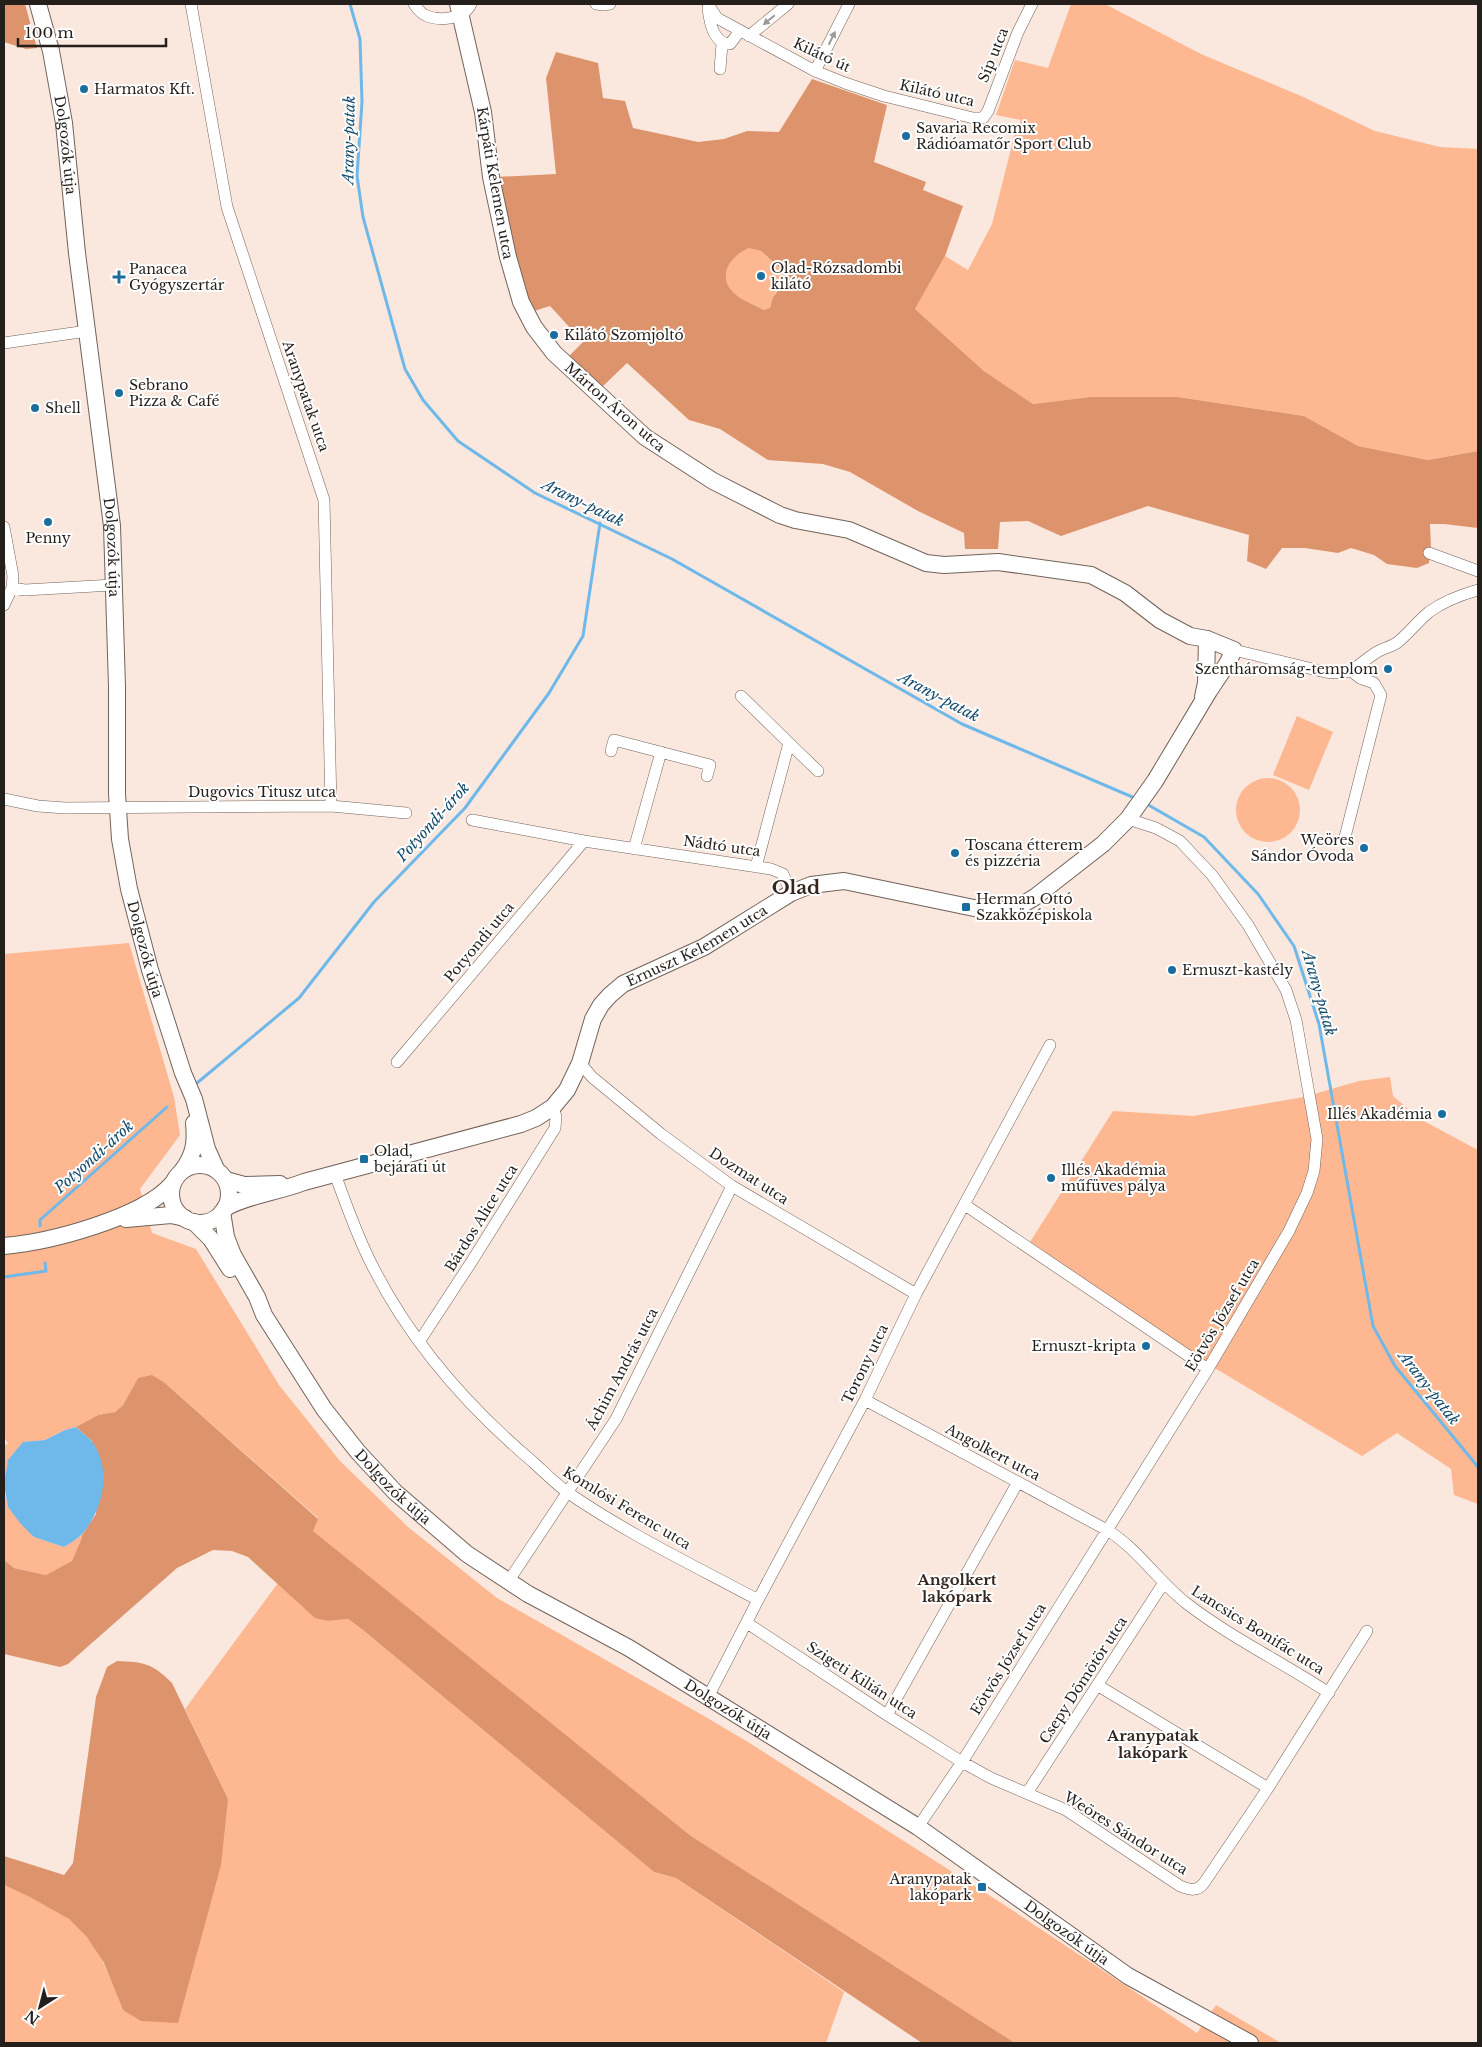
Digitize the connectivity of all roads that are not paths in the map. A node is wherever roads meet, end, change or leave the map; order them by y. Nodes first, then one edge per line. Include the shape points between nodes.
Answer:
1 (38, 4) edge
2 (191, 4) edge
3 (414, 4) edge
4 (596, 4) edge
5 (610, 4) edge
6 (708, 4) edge
7 (788, 4) edge
8 (849, 4) edge
9 (1032, 4) edge
10 (463, 7) edge
11 (744, 33) junction
12 (722, 44) junction
13 (720, 69) dead end
14 (815, 71) junction
15 (884, 96) joint
16 (983, 118) joint
17 (87, 331) junction
18 (4, 343) edge
19 (554, 353) joint
20 (4, 527) edge
21 (1429, 553) dead end
22 (1478, 571) edge
23 (113, 585) junction
24 (12, 588) junction
25 (1478, 590) edge
26 (4, 605) edge
27 (1207, 639) junction
28 (1234, 650) junction
29 (1351, 671) junction
30 (741, 696) dead end
31 (1202, 703) junction
32 (789, 744) junction
33 (611, 751) dead end
34 (661, 752) junction
35 (818, 771) dead end
36 (707, 776) dead end
37 (4, 799) edge
38 (331, 806) junction
39 (118, 807) junction
40 (406, 813) dead end
41 (1131, 816) junction
42 (472, 820) dead end
43 (1345, 836) dead end
44 (584, 841) junction
45 (634, 849) junction
46 (756, 867) junction
47 (791, 893) junction
48 (1050, 1045) dead end
49 (396, 1062) dead end
50 (580, 1063) junction
51 (188, 1087) junction
52 (554, 1107) junction
53 (182, 1171) junction
54 (335, 1174) junction
55 (221, 1175) junction
56 (304, 1182) junction
57 (172, 1184) junction
58 (732, 1186) junction
59 (965, 1205) junction
60 (224, 1210) junction
61 (109, 1220) junction
62 (189, 1220) junction
63 (4, 1246) edge
64 (916, 1294) junction
65 (264, 1315) junction
66 (419, 1342) junction
67 (1208, 1369) junction
68 (865, 1400) junction
69 (1018, 1482) junction
70 (568, 1492) junction
71 (1107, 1530) junction
72 (508, 1582) junction
73 (1163, 1584) junction
74 (758, 1600) junction
75 (747, 1623) junction
76 (1367, 1632) dead end
77 (1097, 1685) junction
78 (1329, 1693) junction
79 (708, 1697) junction
80 (887, 1715) junction
81 (962, 1762) junction
82 (1268, 1788) junction
83 (1027, 1793) junction
84 (918, 1828) junction
85 (1250, 2043) edge

1 - 17 main road, Dolgozók útja via 51,51 64,123
2 - 38 street, Aranypatak utca via 227,207 324,500
3 - 10 street via 426,16 449,18
4 - 5 street
6 - 11 street, Kilátó út via 717,18
6 - 12 street via 710,22
7 -> 11 street
14 -> 8 street
9 - 16 street, Síp utca
10 - 19 main road, Kárpáti Kelemen utca via 483,112 491,177 508,257 522,302 534,327
11 - 12 street via 730,44
11 - 14 street, Kilátó út
12 - 13 street
14 - 15 street, Kilátó út
15 - 16 street, Kilátó utca via 964,117
17 - 18 street
17 - 23 main road, Dolgozók útja via 112,526
19 - 27 main road, Márton Áron utca via 645,437 713,481 771,511 795,520 849,530 926,563 998,562 1092,575 1125,593 1166,623 1190,636
20 - 24 street via 13,576
21 - 22 street
23 - 24 street
23 - 39 main road, Dolgozók útja
24 - 26 street
25 - 29 street via 1446,601 1397,642
27 - 28 main road, Márton Áron utca
27 - 31 main road
28 - 29 street, Márton Áron utca via 1325,672 1340,674
28 - 31 main road, Ernuszt Kelemen utca
29 - 43 street via 1374,683 1381,695
30 - 32 street
31 - 41 main road, Ernuszt Kelemen utca
32 - 35 street
32 - 46 street
33 - 34 street via 614,740
34 - 36 street via 710,764
34 - 45 street
37 - 39 street, Dugovics Titusz utca via 65,808
38 - 39 street, Dugovics Titusz utca
38 - 40 street, Dugovics Titusz utca
39 - 51 main road, Dolgozók útja via 120,840 135,915
41 - 47 main road, Ernuszt Kelemen utca via 1103,844 1035,897 1008,910 974,908 844,881 811,885
41 - 67 street, Eötvös József utca via 1180,842 1212,874 1269,958 1286,990 1296,1020 1317,1139 1314,1171 1289,1231
42 - 44 street, Nádtó utca
44 - 45 street, Nádtó utca
44 - 49 street, Potyondi utca
45 - 46 street, Nádtó utca
46 - 47 street, Nádtó utca via 783,874
47 - 50 main road, Ernuszt Kelemen utca via 704,947 623,984 601,1005 587,1036
48 - 59 street, Torony utca
50 - 52 main road, Ernuszt Kelemen utca via 567,1090
50 - 58 street, Dozmat utca via 592,1077 661,1134
51 - 53 main road, Dolgozók útja via 195,1125 194,1150
51 - 55 main road, Dolgozók útja via 207,1149
52 - 54 main road, Ernuszt Kelemen utca via 521,1124
52 - 66 street, Bárdos Alice utca via 555,1128
53 - 55 main road via 206,1165
53 - 57 main road
54 - 56 main road, Ernuszt Kelemen utca
54 - 66 street, Komlósi Ferenc utca via 371,1264
55 - 56 main road, Ernuszt Kelemen utca via 244,1185
55 - 60 main road via 229,1191
56 - 60 main road, Ernuszt Kelemen utca via 236,1202
57 - 61 main road via 154,1201
57 - 62 main road via 173,1203 178,1212
58 - 64 street, Dozmat utca
58 - 70 street, Áchim András utca via 616,1419
59 - 64 street, Torony utca
59 - 67 street
60 - 62 main road via 209,1221
60 - 65 main road, Dolgozók útja via 226,1237
61 - 62 main road via 171,1215
61 - 63 main road via 36,1241
62 - 65 main road, Dolgozók útja via 211,1239 253,1305
64 - 68 street, Torony utca
65 - 72 main road, Dolgozók útja via 324,1409 358,1452 395,1492 467,1554
66 - 70 street, Komlósi Ferenc utca via 483,1418
67 - 71 street, Eötvös József utca
68 - 69 street, Angolkert utca
68 - 74 street, Torony utca
69 - 71 street, Angolkert utca
69 - 80 street
70 - 72 street, Áchim András utca
70 - 74 street, Komlósi Ferenc utca
71 - 73 street, Lancsics Bonifác utca via 1132,1548
71 - 81 street, Eötvös József utca
72 - 79 main road, Dolgozók útja via 629,1648
73 - 77 street, Csepy Dömötör utca
73 - 78 street, Lancsics Bonifác utca via 1211,1620
74 - 75 street, Torony utca
75 - 79 street, Torony utca
75 - 80 street, Szigeti Kilián utca
76 - 78 street
77 - 82 street
77 - 83 street, Csepy Dömötör utca
78 - 82 street
79 - 84 main road, Dolgozók útja
80 - 81 street, Szigeti Kilián utca
81 - 83 street, Weöres Sándor utca
81 - 84 street, Eötvös József utca
82 - 83 street, Weöres Sándor utca via 1204,1883 1194,1890 1180,1886 1066,1810
84 - 85 main road, Dolgozók útja via 1128,1976

